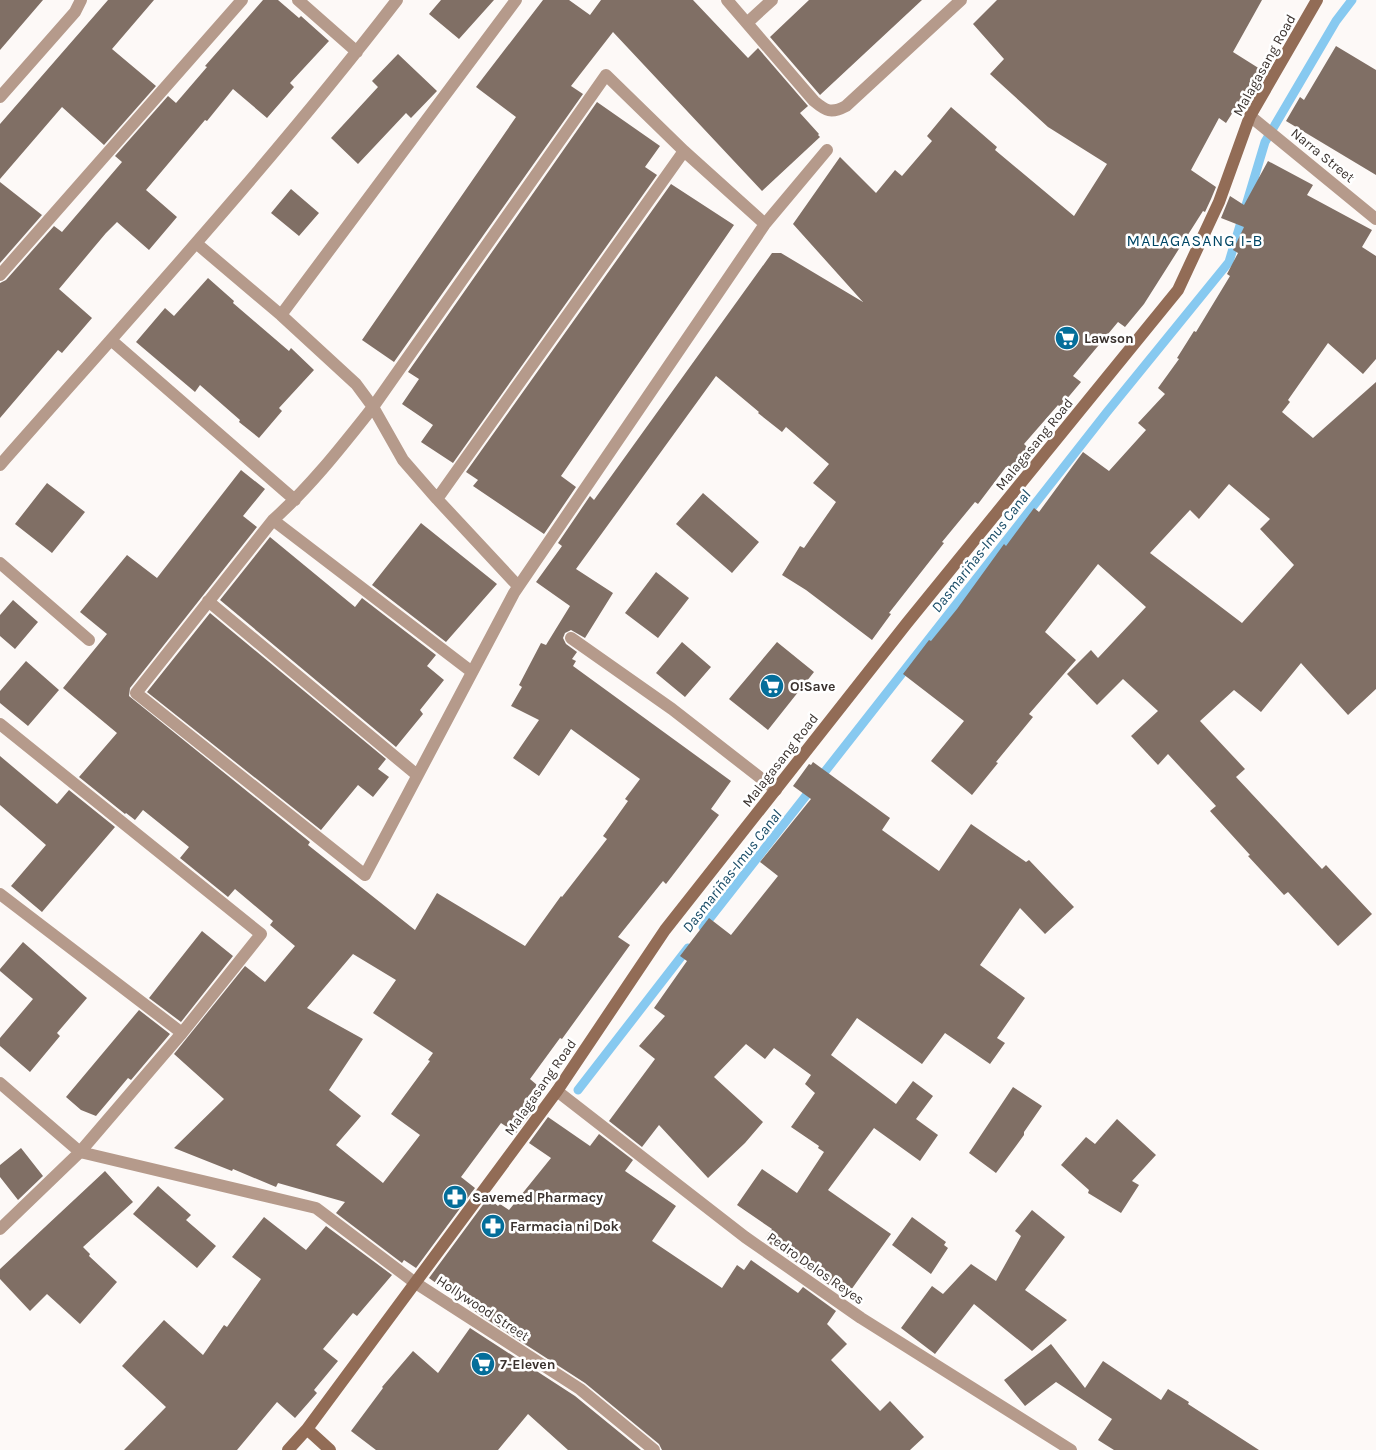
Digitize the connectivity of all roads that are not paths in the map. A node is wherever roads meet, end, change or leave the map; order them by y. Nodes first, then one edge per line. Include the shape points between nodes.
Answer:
1 (81, 0) edge
2 (242, 0) edge
3 (298, 0) edge
4 (397, 0) edge
5 (516, 0) edge
6 (727, 0) edge
7 (772, 0) edge
8 (961, 0) edge
9 (1317, 0) edge
10 (747, 23) junction
11 (357, 52) junction
12 (0, 97) edge
13 (1250, 116) junction
14 (827, 150) dead end
15 (684, 151) junction
16 (1376, 218) edge
17 (765, 224) junction
18 (196, 243) junction
19 (0, 275) edge
20 (282, 315) junction
21 (110, 340) junction
22 (373, 407) junction
23 (0, 465) edge
24 (437, 499) junction
25 (295, 500) junction
26 (273, 520) junction
27 (0, 564) edge
28 (518, 586) junction
29 (208, 601) junction
30 (571, 638) dead end
31 (89, 640) dead end
32 (472, 672) junction
33 (0, 724) edge
34 (417, 775) junction
35 (776, 790) junction
36 (0, 894) edge
37 (182, 1033) junction
38 (0, 1083) edge
39 (557, 1091) junction
40 (80, 1152) junction
41 (0, 1229) edge
42 (414, 1282) junction
43 (307, 1428) junction
44 (288, 1450) edge
45 (330, 1450) edge
46 (654, 1450) edge
47 (1071, 1450) edge

1 - 12 street via 75,12
2 - 19 street
3 - 11 street
4 - 11 street
5 - 20 street
6 - 10 street
7 - 10 street
8 - 10 street via 837,111 825,110 814,101
9 - 13 main road, Malagasang Road
11 - 18 street
13 - 16 street, Narra Street
13 - 35 main road, Malagasang Road via 1219,202 1178,290 907,623
14 - 17 street
15 - 17 street
15 - 22 street via 606,75
15 - 24 street
17 - 28 street
18 - 20 street
18 - 21 street
20 - 22 street via 356,384
21 - 23 street
21 - 25 street
22 - 24 street via 403,460
22 - 25 street
24 - 28 street
25 - 26 street
26 - 29 street
26 - 32 street
27 - 31 street
28 - 32 street
29 - 34 street
29 - 34 street via 136,693 365,875
30 - 35 street via 672,709
32 - 34 street
33 - 37 street via 261,934
35 - 39 main road, Malagasang Road via 665,930
36 - 37 street
37 - 40 street
38 - 40 street
39 - 42 main road, Malagasang Road
39 - 47 street, Pedro Delos Reyes via 761,1248 862,1318
40 - 41 street
40 - 42 street, Hollywood Street via 316,1208
42 - 43 main road, Malagasang Road
42 - 46 street, Hollywood Street via 580,1389
43 - 44 main road, Malagasang Road
43 - 45 main road

